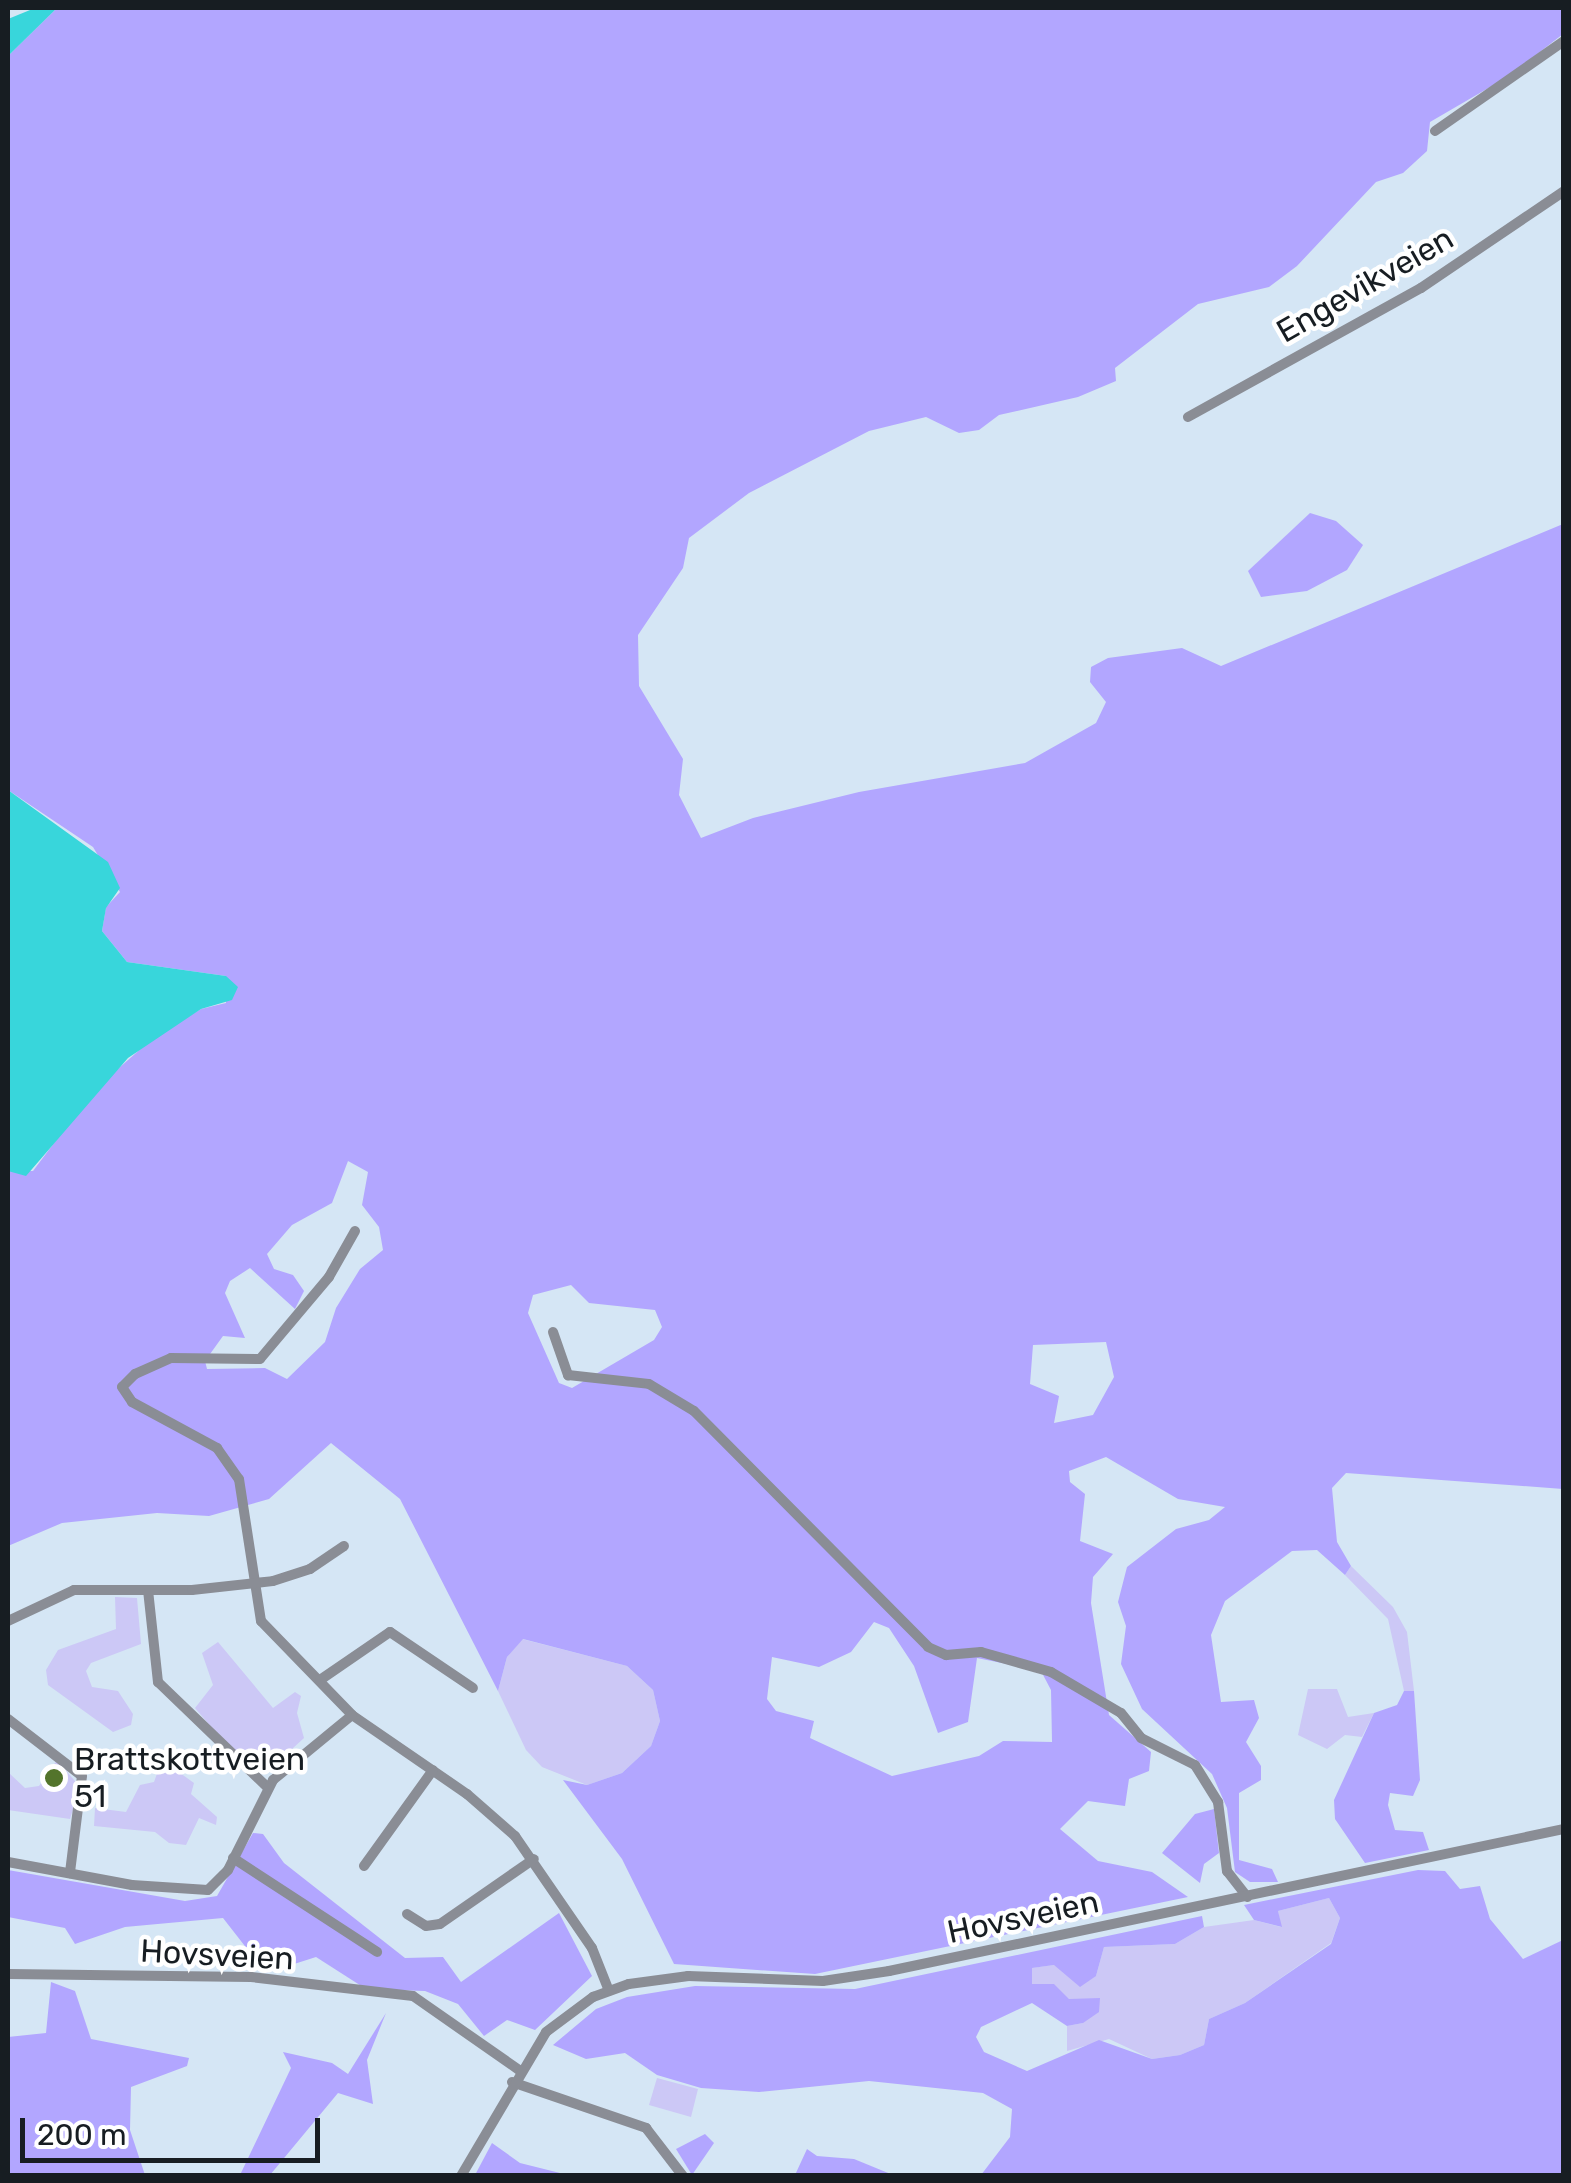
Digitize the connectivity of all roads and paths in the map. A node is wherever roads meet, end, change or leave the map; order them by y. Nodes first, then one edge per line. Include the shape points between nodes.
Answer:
1 (1564, 41) edge
2 (1435, 132) dead end
3 (1564, 191) edge
4 (1188, 417) dead end
5 (355, 1231) dead end
6 (553, 1332) dead end
7 (344, 1546) dead end
8 (252, 1584) junction
9 (148, 1590) junction
10 (8, 1621) edge
11 (320, 1680) junction
12 (474, 1688) dead end
13 (352, 1716) junction
14 (8, 1719) edge
15 (433, 1770) junction
16 (267, 1787) junction
17 (1564, 1829) edge
18 (232, 1858) junction
19 (534, 1859) junction
20 (8, 1862) edge
21 (364, 1866) dead end
22 (70, 1873) junction
23 (1247, 1897) junction
24 (407, 1914) dead end
25 (377, 1952) dead end
26 (8, 1974) edge
27 (608, 1991) junction
28 (519, 2070) junction
29 (512, 2082) junction
30 (461, 2176) edge
31 (682, 2176) edge

1 - 2 street
3 - 4 street, Engevikveien via 1421,288
5 - 8 street via 329,1278 260,1359 171,1358 134,1374 122,1387 132,1402 217,1448 239,1479
6 - 23 street via 568,1375 649,1384 694,1411 928,1647 942,1654 982,1652 1051,1672 1120,1713 1141,1738 1195,1764 1218,1802 1227,1871
7 - 8 street via 301,1573
8 - 9 street
8 - 11 street via 261,1620
9 - 10 street via 64,1592
9 - 16 street via 151,1663 161,1688
11 - 12 street via 390,1632
11 - 13 street
13 - 15 street
13 - 16 street
14 - 22 street via 82,1776
15 - 19 street via 492,1813
15 - 21 street
16 - 18 street
17 - 23 street, Hovsveien
18 - 22 street via 217,1884 196,1892
18 - 25 street
19 - 24 street via 426,1926
19 - 27 street via 592,1948
20 - 22 street
23 - 27 street, Hovsveien via 823,1981 688,1976
26 - 28 street, Hovsveien via 258,1978 413,1996
27 - 28 street, Hovsveien via 546,2032
28 - 29 street, Hovsveien
29 - 30 street, Hovsveien
29 - 31 street via 646,2128

